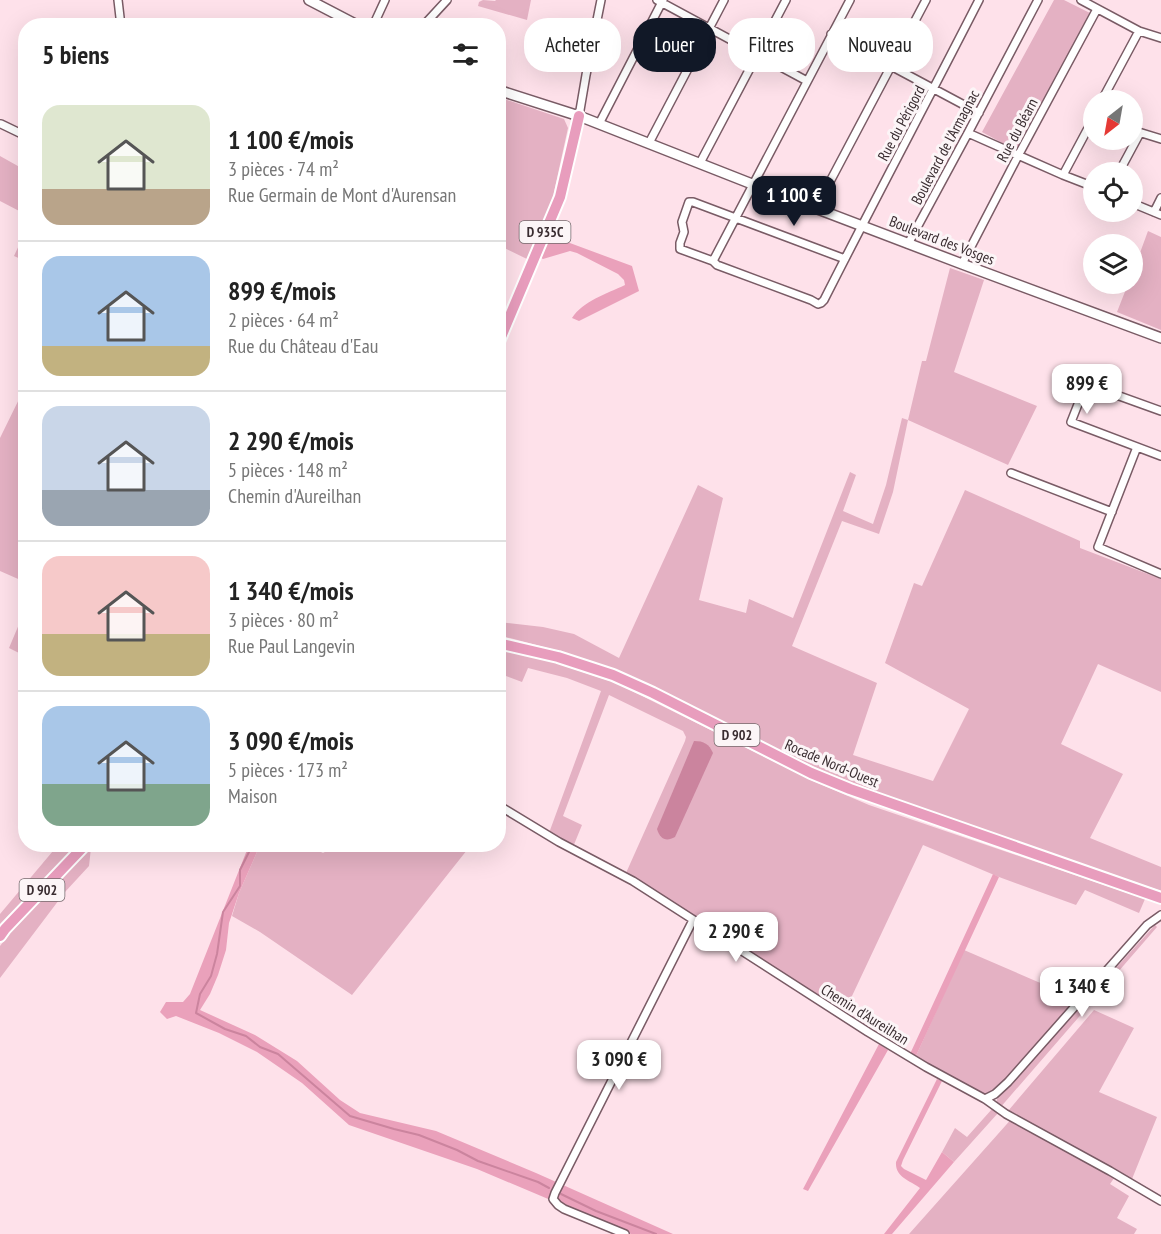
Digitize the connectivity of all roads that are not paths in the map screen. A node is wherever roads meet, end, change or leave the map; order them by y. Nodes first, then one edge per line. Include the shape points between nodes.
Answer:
1 (118, 0) edge
2 (309, 0) edge
3 (385, 0) edge
4 (447, 0) edge
5 (724, 0) edge
6 (786, 0) edge
7 (850, 0) edge
8 (926, 0) edge
9 (979, 0) edge
10 (1038, 0) edge
11 (1081, 0) edge
12 (602, 1) edge
13 (661, 1) edge
14 (1097, 9) junction
15 (120, 18) edge
16 (344, 18) edge
17 (377, 18) edge
18 (430, 18) edge
19 (691, 18) edge
20 (714, 18) edge
21 (776, 18) edge
22 (840, 18) edge
23 (916, 18) edge
24 (1138, 31) junction
25 (1161, 38) edge
26 (827, 42) edge
27 (686, 72) edge
28 (748, 72) edge
29 (790, 72) edge
30 (888, 72) edge
31 (902, 72) edge
32 (807, 81) junction
33 (934, 89) junction
34 (1107, 90) edge
35 (506, 93) edge
36 (979, 113) junction
37 (579, 116) junction
38 (1, 124) edge
39 (598, 124) junction
40 (18, 132) edge
41 (968, 133) junction
42 (1143, 134) edge
43 (1083, 138) edge
44 (1161, 139) edge
45 (649, 143) junction
46 (1018, 156) junction
47 (700, 163) junction
48 (1063, 175) junction
49 (1083, 183) edge
50 (752, 184) junction
51 (1161, 198) edge
52 (1143, 207) edge
53 (816, 208) junction
54 (1157, 213) edge
55 (735, 217) junction
56 (861, 225) junction
57 (908, 244) junction
58 (845, 259) junction
59 (713, 261) junction
60 (962, 264) junction
61 (506, 325) edge
62 (1161, 338) edge
63 (1161, 411) edge
64 (1137, 447) junction
65 (1161, 456) edge
66 (1011, 473) dead end
67 (1112, 512) junction
68 (1161, 574) edge
69 (506, 645) edge
70 (506, 810) edge
71 (78, 852) edge
72 (1161, 898) edge
73 (1161, 915) edge
74 (693, 920) junction
75 (0, 936) edge
76 (985, 1099) junction
77 (1161, 1200) edge
78 (625, 1234) edge

1 - 15 street
2 - 16 main road
3 - 17 street
4 - 18 street
5 - 20 street
6 - 21 street
7 - 22 street
8 - 23 street
9 - 33 street, Rue du Périgord
10 - 36 street, Boulevard de l'Armagnac
11 - 14 street
12 - 37 street
13 - 19 street
13 - 39 street
14 - 24 street
14 - 46 street, Rue du Béarn
24 - 25 street
24 - 34 street
26 - 32 street
27 - 45 street
28 - 47 street
29 - 32 street
30 - 53 street
31 - 33 street
32 - 50 street
33 - 36 street
33 - 56 street, Rue du Périgord
35 - 37 main road, Boulevard des Vosges
36 - 41 street, Boulevard de l'Armagnac
37 - 39 main road, Boulevard des Vosges
37 - 61 main road, D 935C via 560,197
38 - 40 street
39 - 45 main road, Boulevard des Vosges
41 - 46 street
41 - 57 street, Boulevard de l'Armagnac
42 - 44 street
43 - 48 street
45 - 47 main road, Boulevard des Vosges
46 - 48 street
46 - 60 street, Rue du Béarn
47 - 50 main road, Boulevard des Vosges
48 - 49 street
50 - 53 main road, Boulevard des Vosges
50 - 55 street
51 - 54 street
52 - 54 street
53 - 56 main road, Boulevard des Vosges
55 - 58 street
55 - 59 street
55 - 59 street via 690,202 682,222 684,232 679,247
56 - 57 main road, Boulevard des Vosges
56 - 58 street, Rue du Périgord
57 - 60 main road, Boulevard des Vosges
58 - 59 street, Rue du Périgord via 818,304
60 - 62 main road, Boulevard des Vosges
63 - 64 street via 1086,384 1071,422
64 - 65 street
64 - 67 street
66 - 67 street
67 - 68 street via 1098,547
69 - 72 main road, Rocade Nord-Ouest / D 902 via 613,675 850,789
70 - 74 street, Chemin d'Aureilhan via 633,881
71 - 75 main road, D 902
73 - 76 street via 1147,925 1008,1083
74 - 76 street, Chemin d'Aureilhan via 868,1032
74 - 78 street via 553,1199 564,1209
76 - 77 street, Chemin d'Aureilhan

